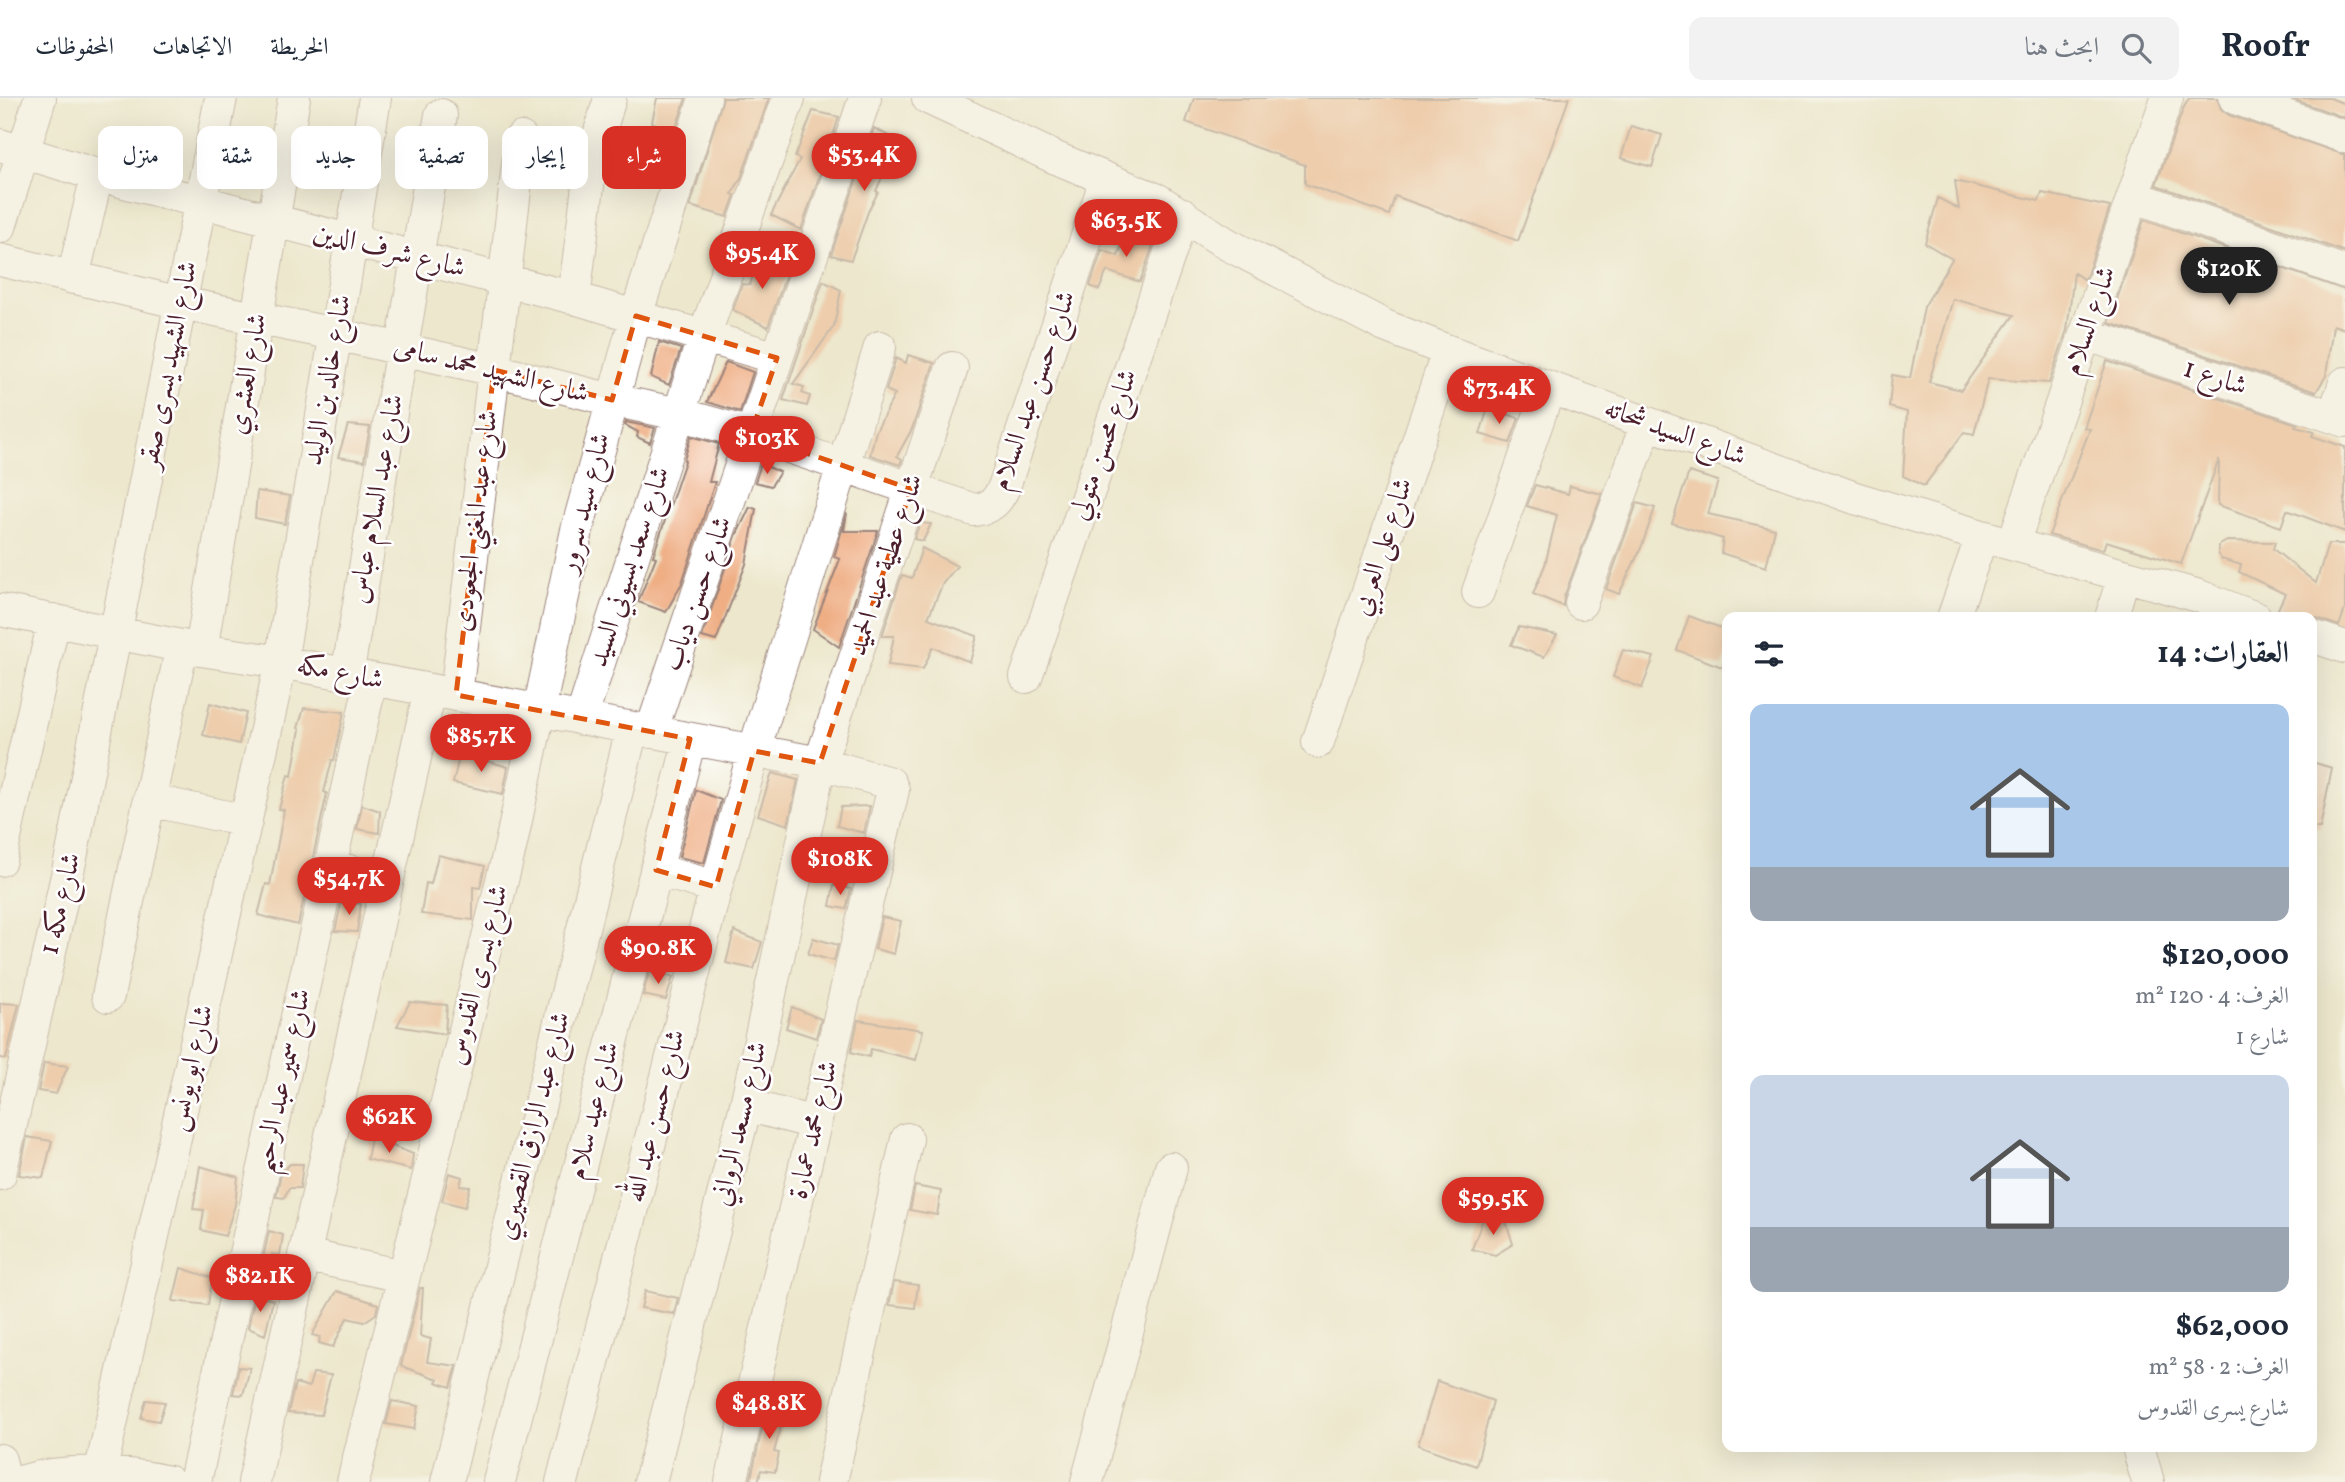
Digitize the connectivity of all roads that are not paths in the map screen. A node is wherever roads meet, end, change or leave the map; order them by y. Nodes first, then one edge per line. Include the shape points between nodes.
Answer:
1 (40, 98) edge
2 (221, 98) edge
3 (294, 98) edge
4 (375, 98) edge
5 (610, 98) edge
6 (705, 98) edge
7 (789, 98) edge
8 (865, 98) edge
9 (928, 98) edge
10 (2167, 98) edge
11 (2235, 98) edge
12 (441, 115) dead end
13 (2345, 137) edge
14 (12, 148) edge
15 (97, 175) junction
16 (1106, 178) junction
17 (515, 189) edge
18 (2133, 196) junction
19 (201, 203) junction
20 (1183, 214) junction
21 (274, 222) junction
22 (0, 227) edge
23 (351, 241) junction
24 (417, 257) junction
25 (0, 260) edge
26 (2345, 272) edge
27 (73, 278) junction
28 (504, 280) junction
29 (574, 298) junction
30 (181, 303) junction
31 (636, 316) junction
32 (257, 318) junction
33 (335, 334) junction
34 (2085, 334) junction
35 (704, 336) junction
36 (880, 346) dead end
37 (402, 349) junction
38 (1448, 351) junction
39 (777, 358) junction
40 (952, 368) dead end
41 (494, 370) junction
42 (2345, 383) edge
43 (1549, 388) junction
44 (612, 400) junction
45 (679, 415) junction
46 (2339, 419) edge
47 (1647, 423) junction
48 (751, 434) junction
49 (843, 464) junction
50 (911, 489) junction
51 (974, 510) joint
52 (1982, 536) junction
53 (2012, 544) junction
54 (2124, 575) junction
55 (1478, 592) dead end
56 (1581, 603) dead end
57 (0, 610) edge
58 (1955, 612) edge
59 (2112, 612) edge
60 (2240, 612) edge
61 (54, 620) junction
62 (117, 632) junction
63 (2317, 638) edge
64 (2345, 647) edge
65 (192, 648) junction
66 (281, 662) junction
67 (1026, 677) dead end
68 (359, 678) junction
69 (443, 692) junction
70 (540, 711) junction
71 (581, 719) junction
72 (641, 730) junction
73 (690, 739) junction
74 (1318, 742) dead end
75 (754, 751) junction
76 (820, 763) junction
77 (886, 780) joint
78 (149, 800) junction
79 (246, 821) junction
80 (0, 860) edge
81 (330, 866) junction
82 (656, 870) junction
83 (387, 881) junction
84 (716, 887) junction
85 (107, 996) dead end
86 (746, 1105) junction
87 (815, 1123) junction
88 (907, 1139) dead end
89 (1171, 1168) dead end
90 (0, 1174) edge
91 (304, 1255) junction
92 (402, 1276) junction
93 (2139, 1452) edge
94 (0, 1460) edge
95 (100, 1474) junction
96 (5, 1482) edge
97 (20, 1482) edge
98 (173, 1482) edge
99 (254, 1482) edge
100 (353, 1482) edge
101 (447, 1482) edge
102 (499, 1482) edge
103 (562, 1482) edge
104 (650, 1482) edge
105 (731, 1482) edge
106 (831, 1482) edge
107 (1087, 1482) edge
108 (2148, 1482) edge

1 - 14 street
2 - 19 street, شارع الشهيد يسرى صقر
3 - 21 street, شارع العشري
4 - 23 street, شارع خالد بن الوليد
5 - 29 street via 591,162
6 - 31 street, شارع سيد سرور
7 - 35 street, شارع سعد بسيوني السيد
8 - 39 street, شارع حسن دياب
9 - 16 street, شارع السيد شحاته
10 - 18 street, شارع السلام
11 - 13 street
12 - 24 street, شارع عبد السلام عباس
14 - 15 street, شارع شرف الدين
14 - 22 street
15 - 19 street, شارع شرف الدين
15 - 27 street
16 - 20 street, شارع السيد شحاته
16 - 51 street, شارع حسن عبد السلام via 1004,487 988,508
17 - 28 street, شارع عبد المغني الجعودى
18 - 26 street
18 - 34 street, شارع السلام
19 - 21 street, شارع شرف الدين
19 - 30 street, شارع الشهيد يسرى صقر
20 - 38 street, شارع السيد شحاته via 1227,244 1336,301
20 - 67 street, شارع محسن متولي
21 - 23 street, شارع شرف الدين
21 - 32 street, شارع العشري
23 - 24 street, شارع شرف الدين
23 - 33 street, شارع خالد بن الوليد
24 - 28 street, شارع شرف الدين
24 - 37 street, شارع عبد السلام عباس
25 - 27 street, شارع الشهيد محمد سامى
27 - 30 street, شارع الشهيد محمد سامى
28 - 29 street, شارع شرف الدين
28 - 41 street, شارع عبد المغني الجعودى
29 - 31 street, شارع شرف الدين
30 - 32 street, شارع الشهيد محمد سامى
30 - 62 street, شارع الشهيد يسرى صقر
31 - 35 street, شارع شرف الدين
31 - 44 street, شارع سيد سرور
32 - 33 street, شارع الشهيد محمد سامى
32 - 65 street, شارع العشري
33 - 37 street, شارع الشهيد محمد سامى
33 - 66 street, شارع خالد بن الوليد
34 - 46 street, شارع 1
34 - 53 street, شارع السلام
35 - 39 street, شارع شرف الدين
35 - 45 street, شارع سعد بسيوني السيد
36 - 49 street, شارع حسن عبد الله
37 - 41 street, شارع الشهيد محمد سامى
37 - 68 street, شارع عبد السلام عباس
38 - 43 street, شارع السيد شحاته
38 - 74 street, شارع على العربي
39 - 48 street, شارع حسن دياب
40 - 50 street, شارع عطية عبد الحميد
41 - 44 street, شارع الشهيد محمد سامى
41 - 69 street, شارع عبد المغني الجعودى
42 - 46 street
43 - 47 street, شارع السيد شحاته
43 - 55 street
44 - 45 street, شارع الشهيد محمد سامى
44 - 70 street, شارع سيد سرور via 567,573
45 - 48 street, شارع الشهيد محمد سامى
45 - 71 street, شارع سعد بسيوني السيد
47 - 52 street, شارع السيد شحاته via 1855,498
47 - 56 street
48 - 49 street, شارع الشهيد محمد سامى
48 - 72 street, شارع حسن دياب
49 - 50 street, شارع الشهيد محمد سامى
49 - 75 street, شارع حسن عبد الله
50 - 51 street, شارع الشهيد محمد سامى
50 - 76 street, شارع عطية عبد الحميد
52 - 53 street, شارع السيد شحاته
52 - 58 street
53 - 54 street, شارع السيد شحاته
54 - 59 street
54 - 60 street, شارع السيد شحاته
57 - 61 street, شارع مكه
61 - 62 street, شارع مكه
61 - 80 street
62 - 65 street, شارع مكه
62 - 90 street, شارع مكه 1
63 - 64 street
65 - 66 street, شارع مكه
65 - 78 street, شارع العشري
66 - 68 street, شارع مكه
66 - 79 street, شارع ابو يونس
68 - 69 street, شارع مكه
68 - 81 street, شارع سمير عبد الرحيم
69 - 70 street, شارع مكه
69 - 83 street, شارع عبد المغني الجعودى
70 - 71 street, شارع مكه
70 - 92 street, شارع يسرى القدوس
71 - 72 street, شارع مكه
72 - 73 street, شارع مكه
72 - 101 street, شارع عبد الرازق القصيري
73 - 75 street, شارع مكه
73 - 82 street, شارع عيد سلام
75 - 76 street, شارع مكه
75 - 84 street, شارع حسن عبد الله
76 - 77 street, شارع مكه
76 - 86 street, شارع مسعد الرواني
77 - 87 street, شارع محمد عمارة via 893,790
78 - 79 street
78 - 85 street, شارع العشري
79 - 95 street, شارع ابو يونس
81 - 83 street
81 - 98 street, شارع سمير عبد الرحيم
82 - 84 street
82 - 102 street, شارع عيد سلام
83 - 91 street, شارع عبد المغني الجعودى
84 - 103 street, شارع حسن عبد الله
86 - 87 street
86 - 104 street, شارع مسعد الرواني
87 - 105 street, شارع محمد عمارة
88 - 106 street
89 - 107 street
91 - 92 street
91 - 99 street, شارع عبد المغني الجعودى
92 - 100 street, شارع يسرى القدوس
93 - 108 street
94 - 96 street
95 - 97 street via 68,1473
95 - 98 street

